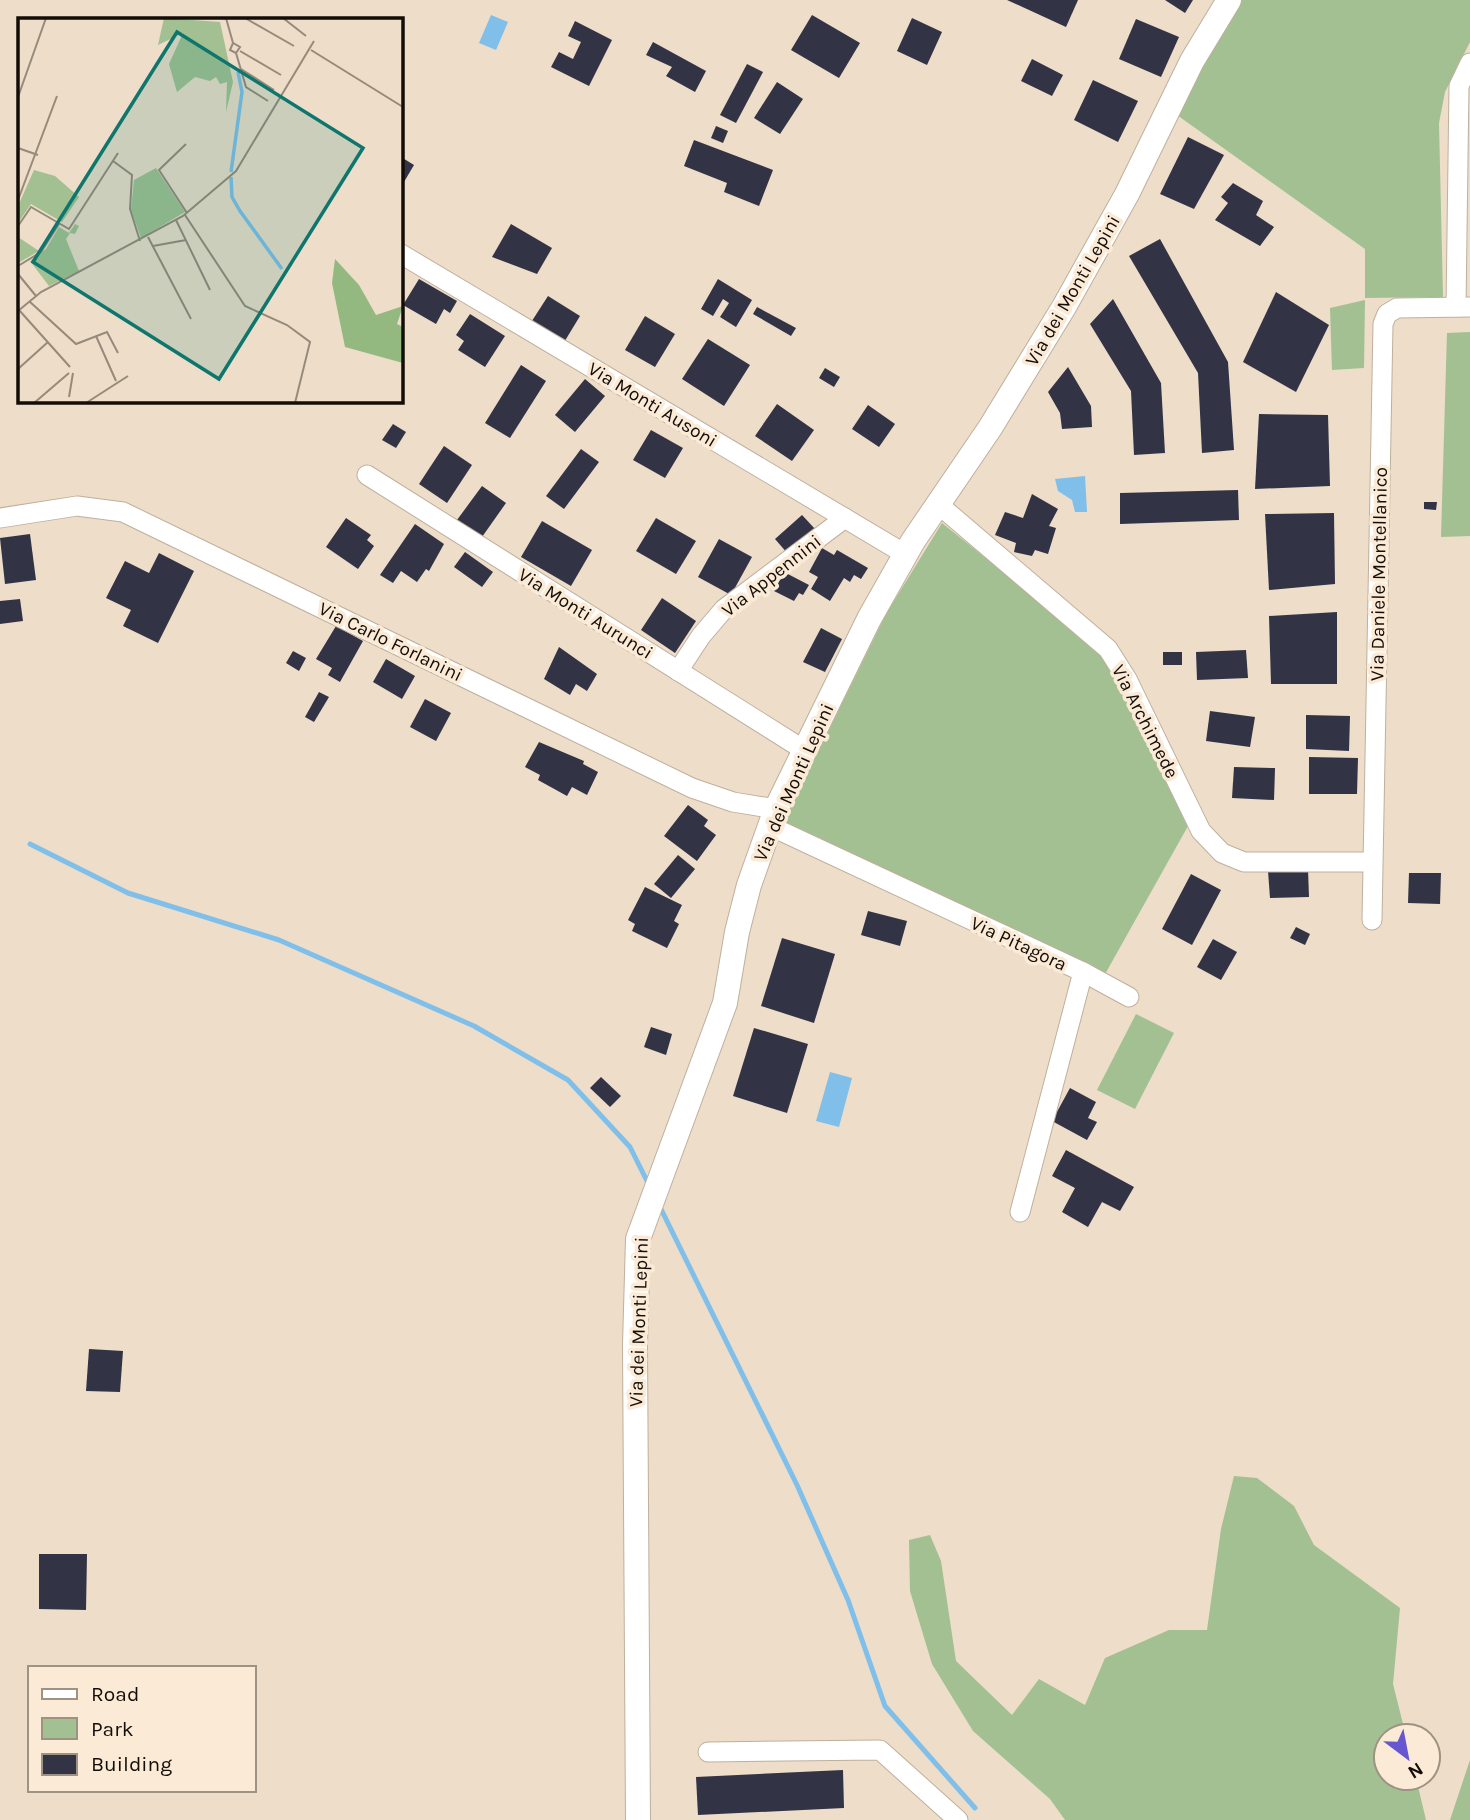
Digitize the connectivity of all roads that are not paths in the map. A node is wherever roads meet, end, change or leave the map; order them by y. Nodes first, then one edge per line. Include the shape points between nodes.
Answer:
1 (1228, 0) edge
2 (1470, 63) edge
3 (402, 255) edge
4 (1463, 307) edge
5 (367, 475) dead end
6 (938, 504) junction
7 (0, 518) edge
8 (845, 518) junction
9 (905, 554) junction
10 (678, 671) junction
11 (804, 750) junction
12 (773, 818) junction
13 (1372, 862) junction
14 (1372, 920) dead end
15 (1083, 972) junction
16 (1129, 997) dead end
17 (1020, 1212) dead end
18 (708, 1752) dead end
19 (638, 1820) edge
20 (958, 1820) edge

1 - 6 street, Via dei Monti Lepini via 1065,307
2 - 4 street via 1459,86
3 - 8 street, Via Monti Ausoni
4 - 13 street, Via Daniele Montellanico via 1397,308 1387,314 1383,324
5 - 10 street, Via Monti Aurunci
6 - 9 street, Via dei Monti Lepini
6 - 13 street, Via Archimede via 1108,649 1201,831 1216,848 1244,862
7 - 12 street, Via Carlo Forlanini via 77,506 123,512 692,788
8 - 9 street, Via Monti Ausoni
8 - 10 street, Via Appennini via 724,609
9 - 11 street, Via dei Monti Lepini
10 - 11 street, Via Monti Aurunci
11 - 12 street, Via dei Monti Lepini
12 - 15 street, Via Pitagora
12 - 19 street, Via dei Monti Lepini via 742,908 721,1017 638,1239
13 - 14 street, Via Daniele Montellanico
15 - 16 street
15 - 17 street, Via Pitagora
18 - 20 street via 880,1750

